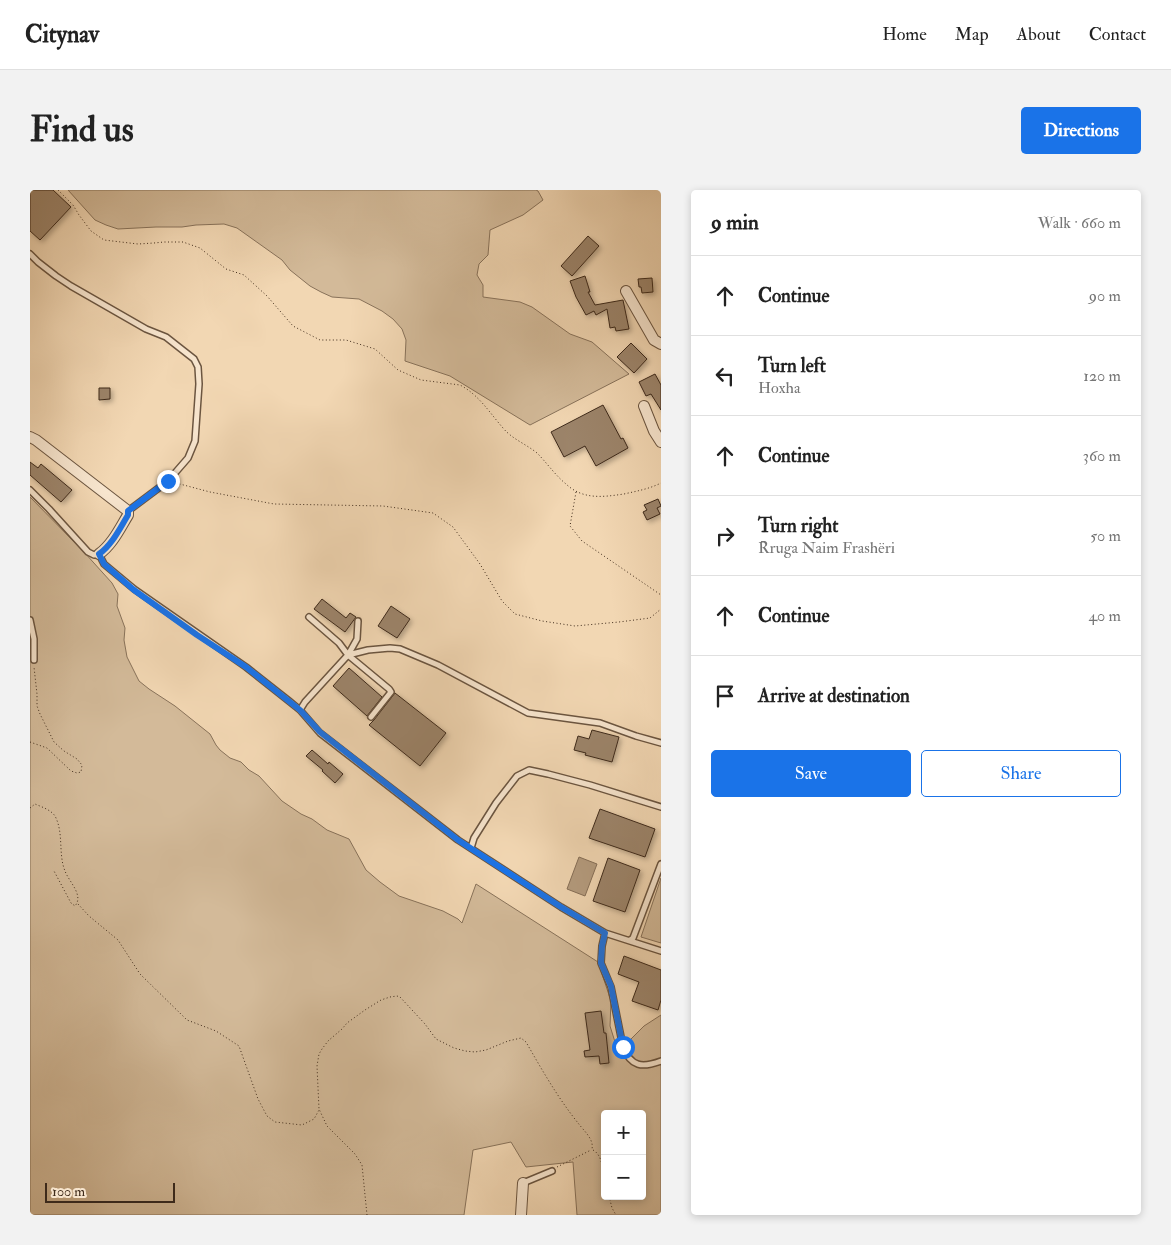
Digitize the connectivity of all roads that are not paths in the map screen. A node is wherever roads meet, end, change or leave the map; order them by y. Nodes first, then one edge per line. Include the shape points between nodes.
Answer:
1 (30, 254) edge
2 (626, 291) dead end
3 (661, 344) edge
4 (644, 406) dead end
5 (30, 437) edge
6 (661, 442) edge
7 (30, 490) edge
8 (128, 511) junction
9 (99, 554) junction
10 (309, 617) dead end
11 (30, 620) edge
12 (358, 621) dead end
13 (348, 656) junction
14 (34, 660) road end
15 (300, 710) junction
16 (371, 717) dead end
17 (661, 743) edge
18 (661, 807) edge
19 (471, 848) junction
20 (661, 864) edge
21 (605, 933) junction
22 (632, 940) junction
23 (661, 951) edge
24 (661, 1061) edge
25 (552, 1170) road end
26 (523, 1183) joint
27 (521, 1215) edge

1 - 8 lane via 71,286 166,337 194,358 198,367 195,441 188,458 168,481
2 - 3 street via 654,340
4 - 6 street
5 - 8 street
7 - 9 lane via 88,552
8 - 9 street via 113,539
9 - 15 lane via 104,564 134,590 246,667
10 - 13 lane via 339,643
11 - 14 lane
12 - 13 lane via 357,639
13 - 15 lane
13 - 16 lane via 391,692
13 - 17 lane via 368,650 400,648 438,664 528,713 600,723
15 - 19 lane via 320,732
18 - 19 lane via 529,770 517,776 496,803
19 - 21 lane
20 - 22 lane
21 - 22 lane
21 - 24 lane via 601,963 611,986 626,1055 638,1065
22 - 23 lane
25 - 26 lane
26 - 27 street

